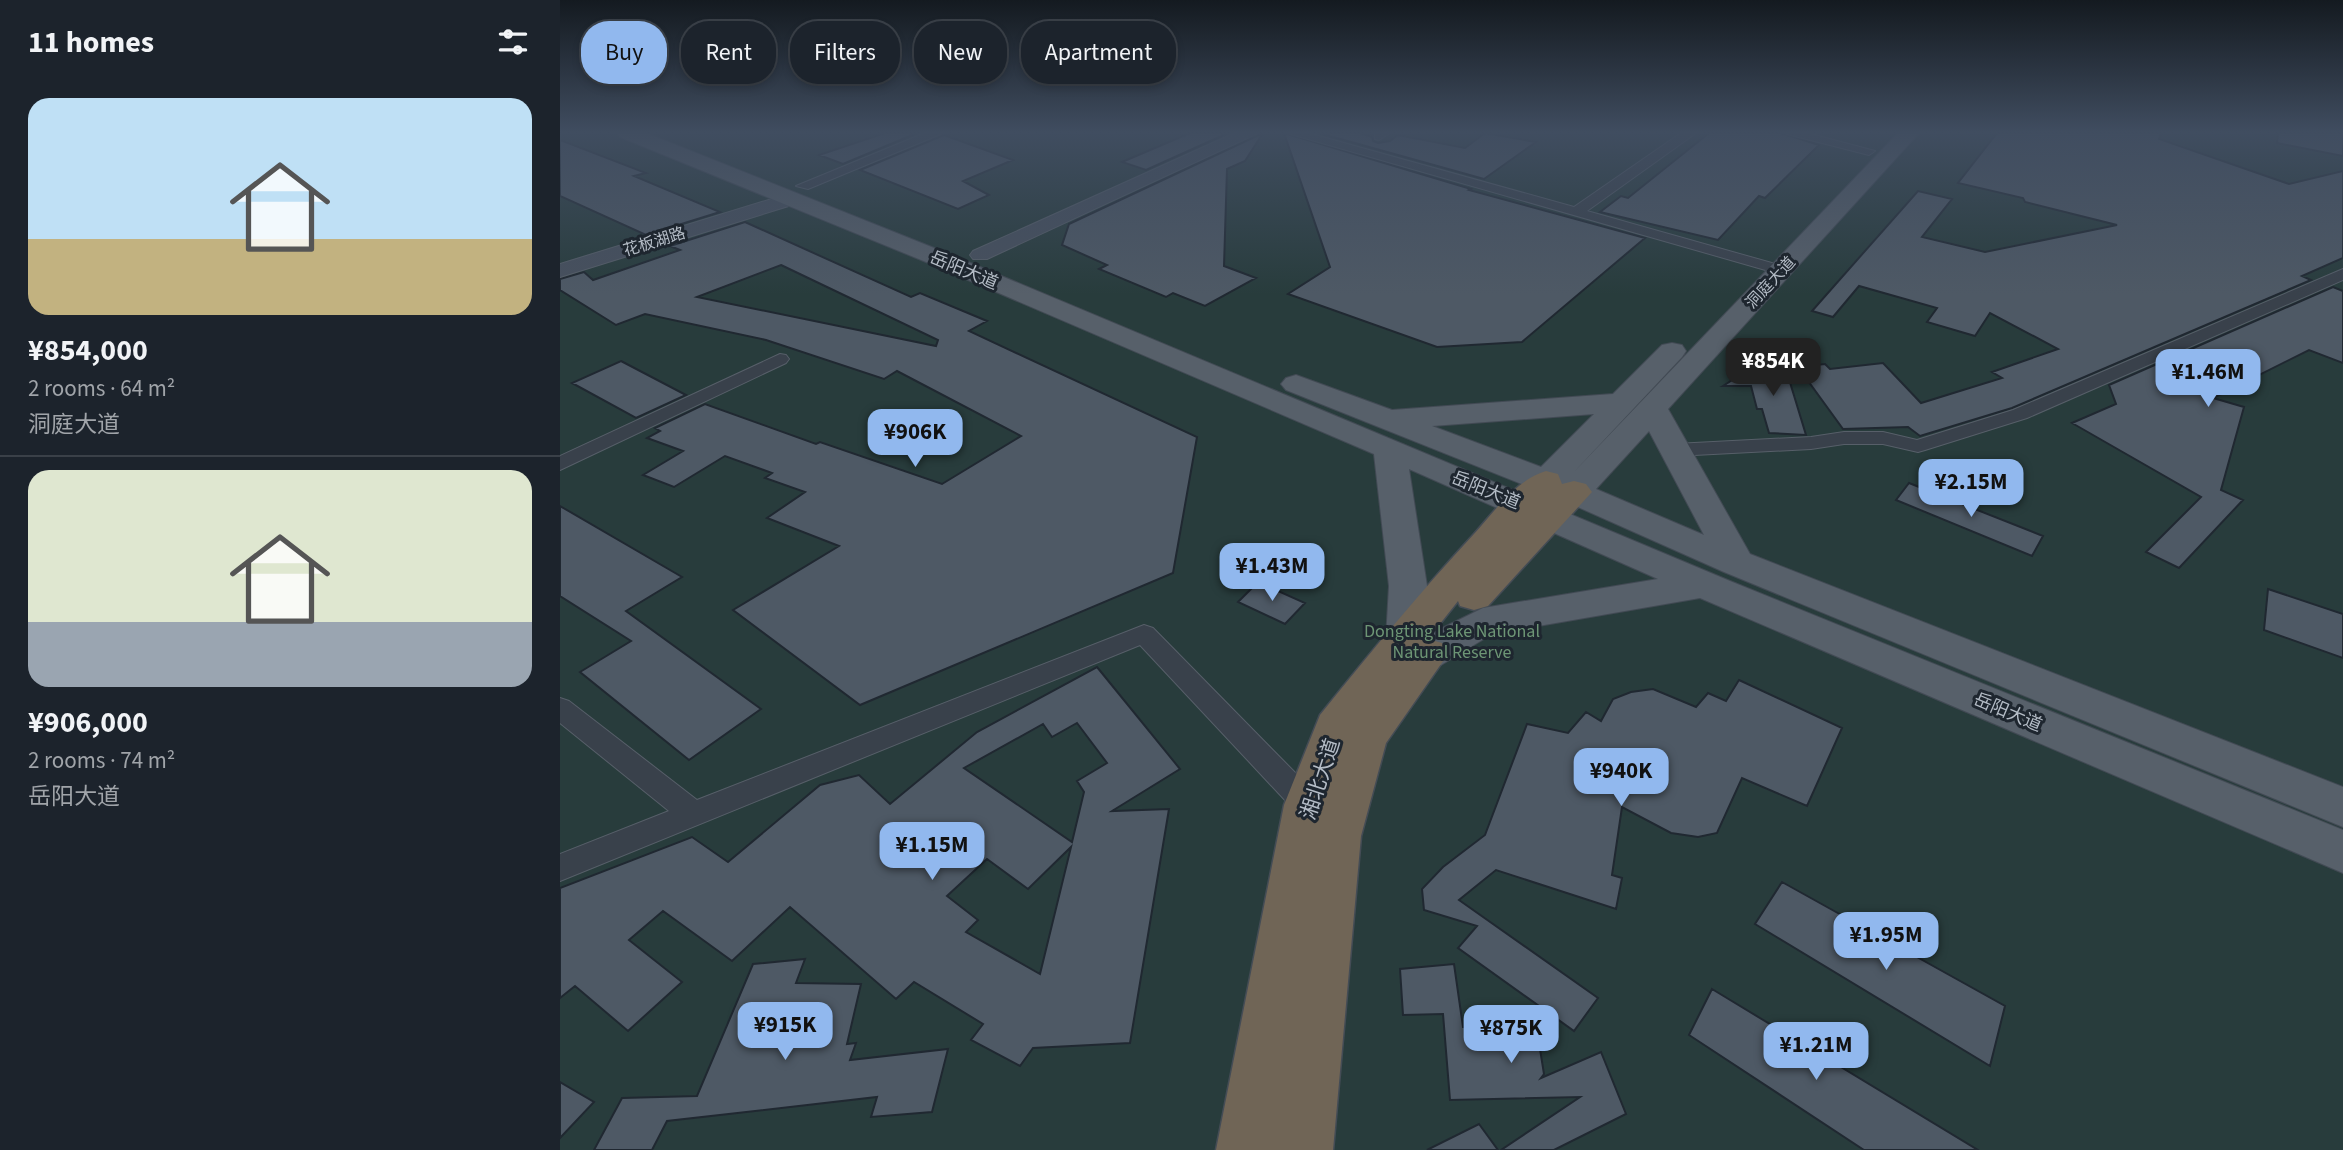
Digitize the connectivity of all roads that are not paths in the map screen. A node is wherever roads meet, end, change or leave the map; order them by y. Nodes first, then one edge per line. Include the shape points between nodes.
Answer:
1 (777, 187) edge
2 (782, 187) edge
3 (810, 187) edge
4 (1110, 187) edge
5 (1124, 187) edge
6 (1482, 187) edge
7 (1613, 187) edge
8 (1839, 187) edge
9 (1853, 187) edge
10 (795, 193) junction
11 (1575, 213) junction
12 (973, 251) junction
13 (1769, 267) junction
14 (560, 271) edge
15 (2343, 274) edge
16 (780, 359) dead end
17 (1636, 406) junction
18 (1387, 435) junction
19 (1675, 450) junction
20 (560, 464) edge
21 (1548, 499) junction
22 (1737, 563) junction
23 (1703, 584) junction
24 (1416, 646) junction
25 (560, 708) edge
26 (1308, 805) junction
27 (2343, 807) edge
28 (695, 815) junction
29 (2343, 852) edge
30 (560, 868) edge
31 (1247, 1150) edge
32 (1302, 1150) edge

1 - 10 main road, 岳阳大道
2 - 10 main road, 岳阳大道
3 - 10 street
4 - 12 street
5 - 12 street
6 - 11 street
7 - 11 street
8 - 13 main road, 洞庭大道
9 - 13 main road, 洞庭大道
10 - 12 main road, 岳阳大道
10 - 14 street, 花板湖路
10 - 18 main road, 岳阳大道 via 940,260
11 - 13 street
12 - 18 main road, 岳阳大道
13 - 17 main road, 洞庭大道
15 - 19 street via 2020,414 1918,446 1882,438 1844,438
16 - 20 street
17 - 18 main road
17 - 19 main road
17 - 21 main road, 洞庭大道
18 - 21 main road, 岳阳大道
18 - 24 main road
19 - 22 main road
21 - 22 main road, 岳阳大道
21 - 23 main road, 岳阳大道
21 - 24 highway, 湘北大道 via 1454,617
22 - 27 main road, 岳阳大道
23 - 24 main road via 1483,622
23 - 29 main road, 岳阳大道
24 - 26 highway, 湘北大道 via 1336,728
24 - 32 highway, 湘北大道 via 1365,737 1336,836
25 - 28 street
26 - 28 street via 1144,634
26 - 31 highway, 湘北大道
28 - 30 street

